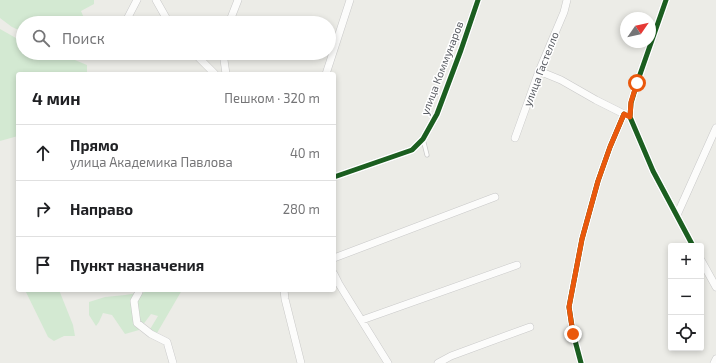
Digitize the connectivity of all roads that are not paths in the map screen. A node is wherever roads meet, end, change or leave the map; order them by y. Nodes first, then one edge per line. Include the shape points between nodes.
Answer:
1 (137, 0) edge
2 (156, 0) edge
3 (238, 0) edge
4 (350, 0) edge
5 (478, 0) edge
6 (567, 0) edge
7 (666, 0) edge
8 (129, 16) edge
9 (165, 16) edge
10 (232, 16) edge
11 (336, 43) edge
12 (201, 60) edge
13 (225, 60) edge
14 (331, 60) edge
15 (539, 71) junction
16 (213, 72) edge
17 (226, 72) edge
18 (327, 72) edge
19 (627, 115) junction
20 (716, 129) edge
21 (515, 138) dead end
22 (423, 140) junction
23 (427, 155) dead end
24 (336, 176) edge
25 (496, 197) dead end
26 (677, 215) junction
27 (691, 243) edge
28 (336, 257) edge
29 (517, 265) dead end
30 (704, 265) edge
31 (336, 278) edge
32 (716, 287) edge
33 (139, 292) edge
34 (284, 292) edge
35 (362, 320) junction
36 (530, 327) dead end
37 (716, 359) edge
38 (173, 363) edge
39 (301, 363) edge
40 (388, 363) edge
41 (438, 363) edge
42 (581, 363) edge
43 (714, 363) edge

1 - 8 street
2 - 9 street
3 - 10 street
4 - 11 street
5 - 22 street, улица Коммунаров via 437,114
6 - 15 street, улица Гастелло
7 - 19 street
12 - 16 street
13 - 17 street
14 - 18 street
15 - 19 street
15 - 21 street, улица Гастелло
19 - 26 street
19 - 42 street via 610,147 598,181 582,239 569,307
20 - 26 street
22 - 23 lane
22 - 24 street, улица Коммунаров via 412,150
25 - 28 street
26 - 27 street
29 - 35 street
30 - 32 street
31 - 35 street
33 - 38 street via 134,301 136,323 167,342
34 - 39 street
35 - 40 street
36 - 41 street
37 - 43 street

